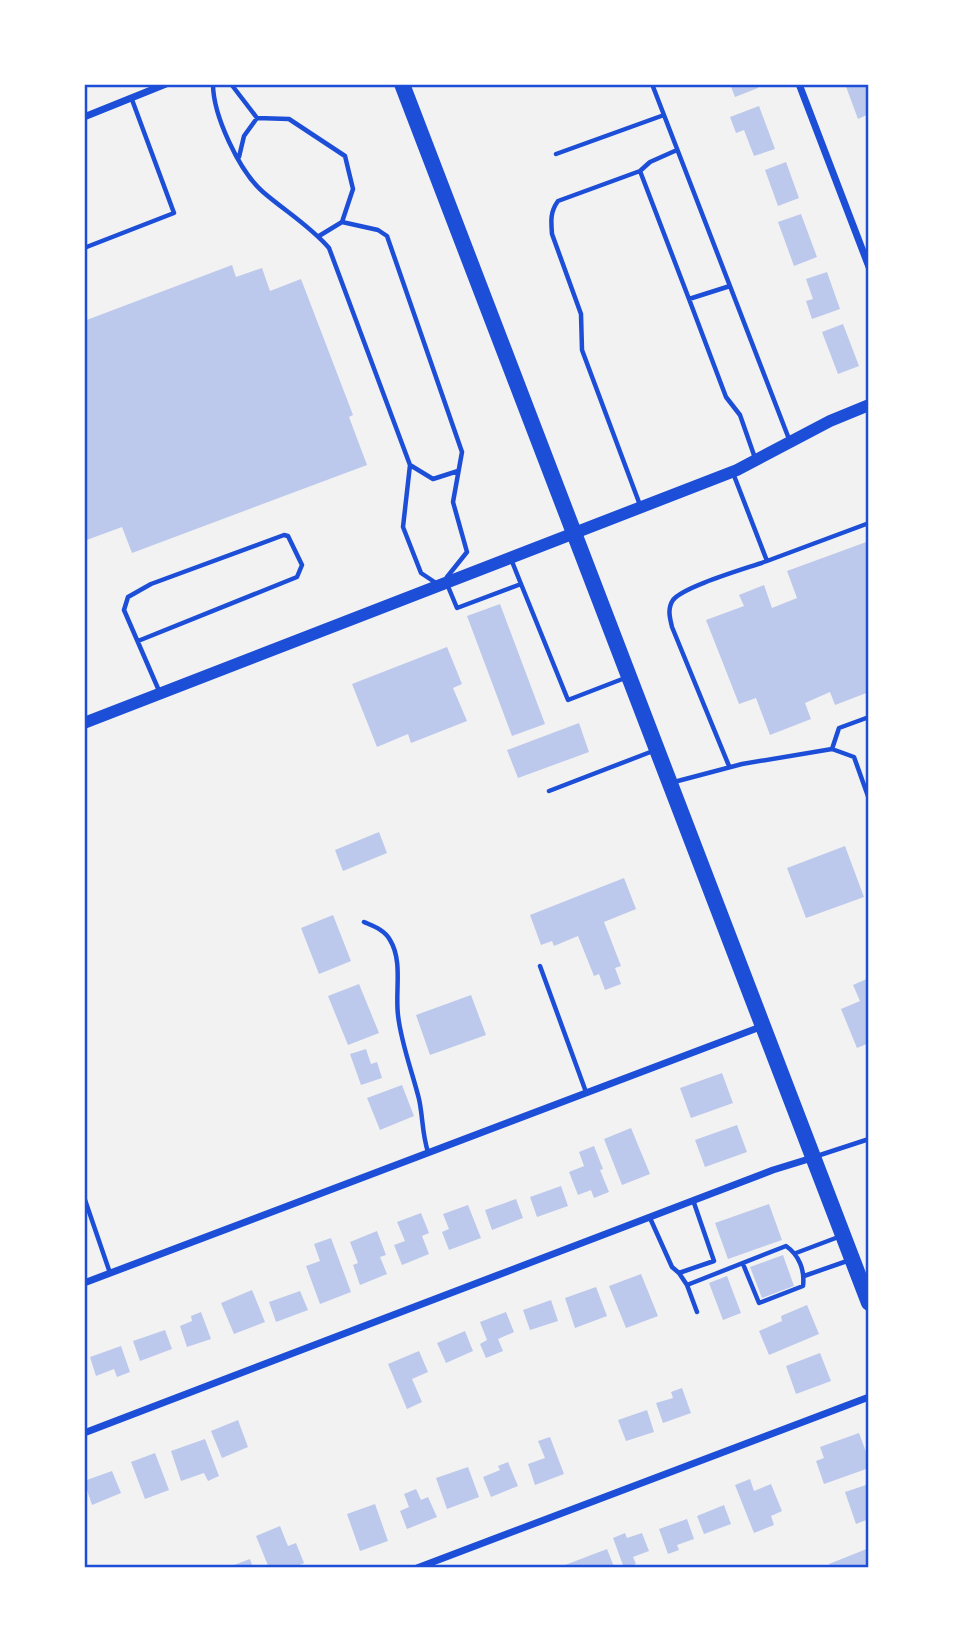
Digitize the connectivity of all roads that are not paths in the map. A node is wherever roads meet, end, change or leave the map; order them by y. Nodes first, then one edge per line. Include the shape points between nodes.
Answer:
1 (166, 84) edge
2 (213, 84) edge
3 (231, 84) edge
4 (402, 84) edge
5 (652, 84) edge
6 (799, 84) edge
7 (131, 97) junction
8 (663, 115) junction
9 (84, 117) edge
10 (257, 118) junction
11 (677, 150) junction
12 (556, 154) dead end
13 (239, 158) junction
14 (640, 171) junction
15 (342, 222) junction
16 (319, 236) junction
17 (84, 248) edge
18 (869, 267) edge
19 (730, 286) junction
20 (689, 299) junction
21 (869, 405) edge
22 (791, 443) junction
23 (756, 461) junction
24 (410, 465) junction
25 (458, 471) junction
26 (733, 472) junction
27 (641, 508) junction
28 (869, 523) edge
29 (573, 534) junction
30 (510, 558) junction
31 (767, 561) junction
32 (444, 584) junction
33 (520, 584) junction
34 (138, 641) junction
35 (629, 677) junction
36 (160, 694) junction
37 (869, 717) edge
38 (84, 723) edge
39 (832, 749) junction
40 (657, 750) junction
41 (729, 766) junction
42 (670, 783) junction
43 (549, 791) dead end
44 (869, 799) edge
45 (364, 922) dead end
46 (540, 966) dead end
47 (763, 1026) junction
48 (586, 1092) junction
49 (869, 1139) edge
50 (428, 1153) junction
51 (812, 1158) junction
52 (84, 1197) edge
53 (693, 1200) junction
54 (650, 1217) junction
55 (843, 1235) junction
56 (796, 1253) junction
57 (852, 1259) junction
58 (743, 1264) junction
59 (110, 1273) junction
60 (680, 1273) junction
61 (804, 1276) junction
62 (84, 1283) edge
63 (687, 1285) junction
64 (869, 1303) edge
65 (697, 1312) dead end
66 (869, 1397) edge
67 (84, 1433) edge
68 (417, 1568) edge

1 - 7 street
2 - 13 lane via 223,130
3 - 10 lane
4 - 29 main road
5 - 8 lane
6 - 18 street
7 - 9 street
7 - 17 lane via 174,213
8 - 11 lane
8 - 12 lane
10 - 13 lane via 244,136
10 - 15 lane via 289,119 345,156 353,189
11 - 14 lane
11 - 19 lane
13 - 16 lane via 260,189
14 - 20 lane
14 - 27 lane via 558,201 551,223 581,314 582,349
15 - 16 lane
15 - 25 lane via 387,236 462,452
16 - 24 lane via 329,248
19 - 20 lane
19 - 22 lane
20 - 23 lane
21 - 22 street
22 - 23 street
23 - 26 street
24 - 25 lane via 433,479
24 - 32 lane via 403,527 421,573
25 - 32 lane via 453,502 467,552
26 - 27 street
26 - 31 lane
27 - 29 street
28 - 31 lane
29 - 30 street
29 - 35 main road
30 - 32 street
30 - 33 lane
31 - 41 lane via 686,590 673,600 669,611
32 - 33 lane via 457,608
32 - 36 street
33 - 35 lane via 568,701
34 - 34 lane via 124,610 128,597 151,584 288,536 302,565 297,577
34 - 36 lane
35 - 40 main road
36 - 38 street
37 - 39 lane via 839,728
39 - 41 lane
39 - 44 lane via 854,757
40 - 42 main road
40 - 43 lane
41 - 42 lane
42 - 47 main road
45 - 50 lane via 390,938 394,950 398,1016
46 - 48 lane
47 - 48 street
47 - 51 main road
48 - 50 street
49 - 51 lane
50 - 59 street
51 - 53 street
51 - 55 main road
52 - 59 lane
53 - 54 street
53 - 60 lane via 714,1261
54 - 60 lane via 672,1268
54 - 67 street
55 - 56 lane
55 - 57 main road
56 - 58 lane via 786,1246
56 - 61 lane
57 - 61 lane
57 - 64 main road
58 - 61 lane via 759,1303 803,1286
58 - 63 lane
59 - 62 street
60 - 63 lane
63 - 65 lane
66 - 68 street

